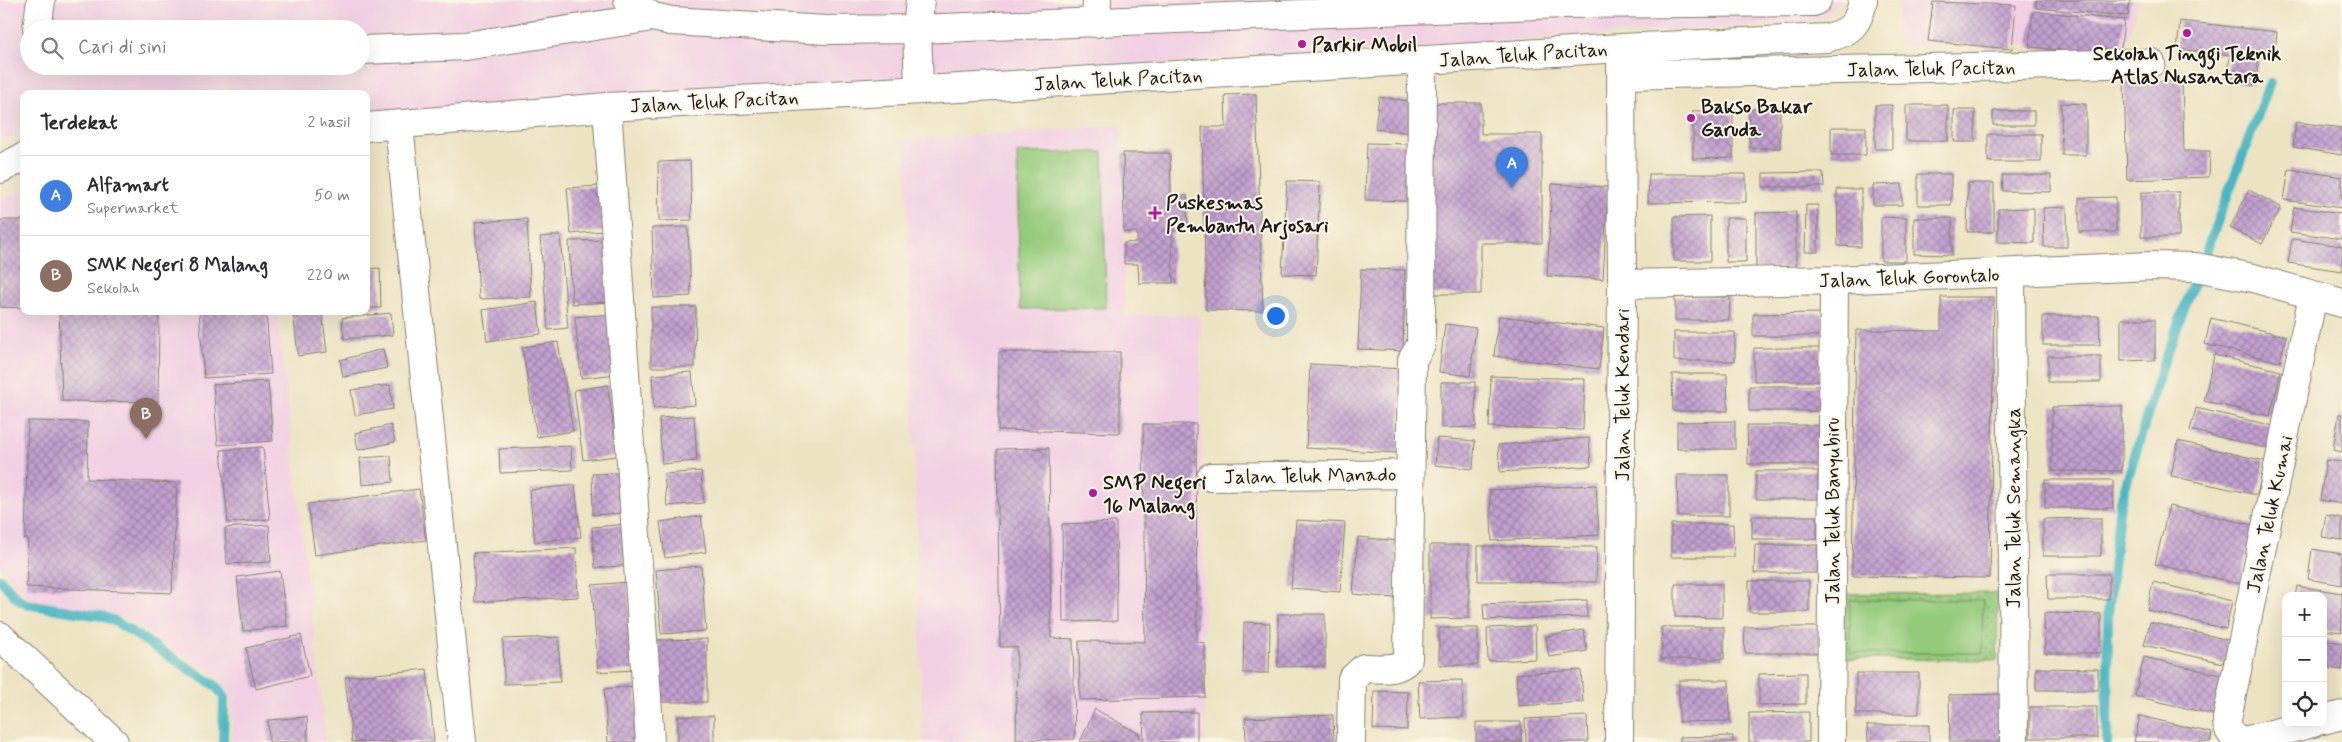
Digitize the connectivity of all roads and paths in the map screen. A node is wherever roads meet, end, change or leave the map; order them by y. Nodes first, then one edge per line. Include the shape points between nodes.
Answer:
1 (41, 0) edge
2 (628, 0) edge
3 (920, 0) edge
4 (1816, 0) edge
5 (1562, 2) edge
6 (1420, 5) edge
7 (1862, 7) edge
8 (1259, 8) edge
9 (1097, 12) edge
10 (653, 16) junction
11 (38, 20) edge
12 (917, 29) junction
13 (1621, 48) junction
14 (370, 50) edge
15 (1422, 60) junction
16 (2151, 63) dead end
17 (1622, 75) junction
18 (919, 89) junction
19 (607, 107) junction
20 (399, 125) junction
21 (370, 127) edge
22 (20, 159) edge
23 (0, 169) edge
24 (2011, 273) junction
25 (1834, 280) junction
26 (1622, 284) junction
27 (2313, 295) junction
28 (2342, 303) edge
29 (1409, 474) junction
30 (1210, 477) dead end
31 (0, 636) edge
32 (2342, 715) edge
33 (2327, 719) edge
34 (2298, 727) edge
35 (114, 742) edge
36 (462, 742) edge
37 (650, 742) edge
38 (1351, 742) edge
39 (1619, 742) edge
40 (1831, 742) edge
41 (2014, 742) edge

1 - 11 street
2 - 10 street
3 - 12 street
4 - 5 street
5 - 6 street
6 - 8 street
7 - 13 street, Jalan Teluk Pacitan via 1856,24 1848,31 1826,38
8 - 9 street
9 - 12 street
10 - 12 street via 671,21 827,30
10 - 14 street via 464,46
12 - 18 street
13 - 15 street, Jalan Teluk Pacitan
13 - 17 street, Jalan Teluk Kendari
15 - 18 street, Jalan Teluk Pacitan
15 - 29 street via 1421,345 1412,360
16 - 17 street, Jalan Teluk Pacitan
17 - 26 street, Jalan Teluk Kendari
18 - 19 street, Jalan Teluk Pacitan
19 - 20 street, Jalan Teluk Pacitan
19 - 37 street
20 - 21 street, Jalan Teluk Pacitan
20 - 36 street
22 - 23 street
24 - 25 street, Jalan Teluk Gorontalo
24 - 27 street, Jalan Teluk Gorontalo via 2196,267 2253,278
24 - 41 street, Jalan Teluk Semangka
25 - 26 street, Jalan Teluk Gorontalo
25 - 40 street, Jalan Teluk Banyubiru
26 - 39 street, Jalan Teluk Kendari
27 - 28 street, Jalan Teluk Gorontalo
27 - 34 street, Jalan Teluk Kumai via 2227,718 2227,727 2236,739 2254,740
29 - 30 street, Jalan Teluk Manado
29 - 38 street via 1408,659 1396,668 1364,668 1352,679
31 - 35 street
32 - 33 street

